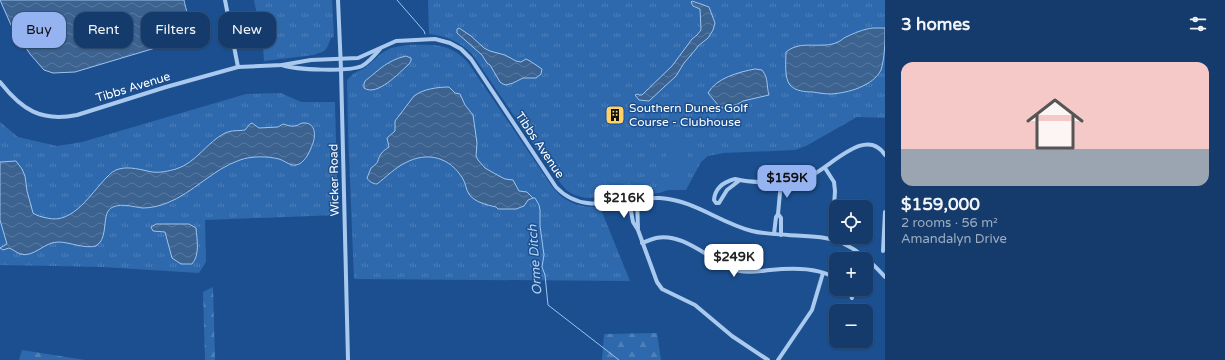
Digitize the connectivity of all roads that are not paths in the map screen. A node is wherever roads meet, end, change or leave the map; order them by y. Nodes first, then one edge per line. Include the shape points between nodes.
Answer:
1 (225, 0) edge
2 (338, 0) edge
3 (382, 47) junction
4 (341, 58) junction
5 (282, 64) junction
6 (238, 67) junction
7 (341, 69) junction
8 (0, 82) edge
9 (885, 155) edge
10 (825, 168) junction
11 (740, 180) junction
12 (781, 182) junction
13 (637, 200) junction
14 (834, 200) edge
15 (629, 201) junction
16 (885, 212) edge
17 (778, 214) junction
18 (638, 230) junction
19 (774, 234) junction
20 (782, 234) junction
21 (642, 243) junction
22 (883, 251) dead end
23 (823, 272) junction
24 (829, 275) edge
25 (885, 277) edge
26 (348, 360) edge
27 (768, 360) edge
28 (778, 360) edge

1 - 6 street
2 - 4 street, Wicker Road
3 - 4 street, Tibbs Avenue via 358,58
3 - 7 street, Tibbs Avenue via 367,63 351,69
3 - 15 street, Tibbs Avenue via 396,42 436,39 450,42 471,59 561,192 574,201 587,204
4 - 5 street, Tibbs Avenue
4 - 7 street, Wicker Road
5 - 6 street, Tibbs Avenue
5 - 7 street, Tibbs Avenue via 289,67
6 - 8 street, Tibbs Avenue via 67,117 53,117 31,110 15,100
7 - 26 street, Wicker Road
9 - 10 street via 877,147 862,145 852,148
10 - 12 street via 797,182
10 - 14 street via 834,182
11 - 11 street via 734,179 720,185 715,194 716,203 719,203 727,190
11 - 12 street
12 - 17 street
13 - 15 street, Tibbs Avenue
13 - 18 street
13 - 19 street, Tibbs Avenue via 674,200 752,231
15 - 18 street via 633,222
16 - 22 street
17 - 19 street
17 - 20 street via 781,218
18 - 21 street
19 - 20 street, Tibbs Avenue
20 - 25 street, Tibbs Avenue via 826,238 844,244 859,252
21 - 23 street via 657,238 674,238 731,269 741,271 780,269
21 - 27 street via 662,289 695,305 732,336
23 - 24 street
23 - 28 street via 812,310

